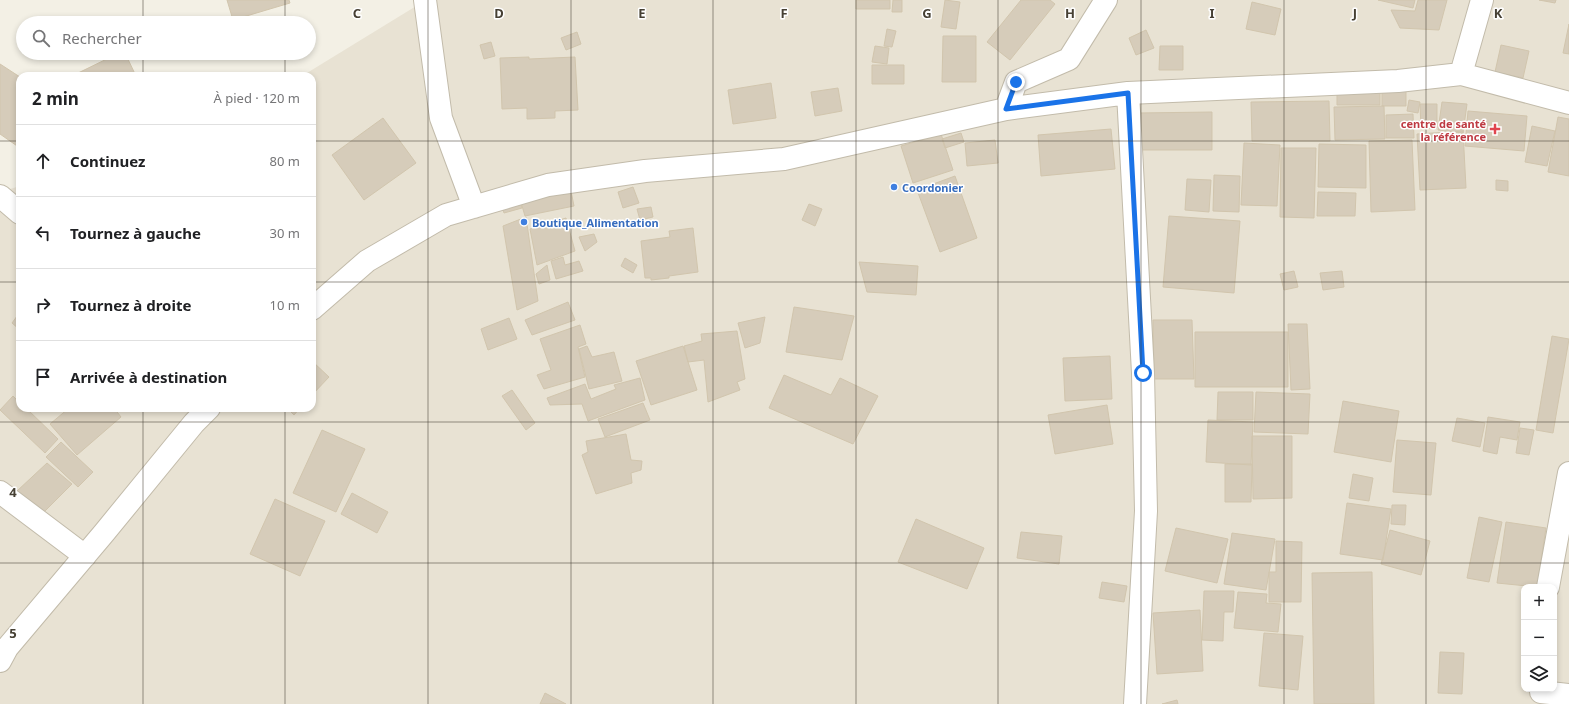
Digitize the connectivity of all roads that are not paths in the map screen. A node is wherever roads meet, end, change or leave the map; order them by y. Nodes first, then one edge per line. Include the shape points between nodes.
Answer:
1 (425, 0) edge
2 (1106, 0) edge
3 (1482, 0) edge
4 (1461, 74) junction
5 (1128, 93) junction
6 (1569, 103) edge
7 (1006, 109) junction
8 (0, 196) edge
9 (474, 207) junction
10 (16, 210) edge
11 (316, 306) edge
12 (205, 412) edge
13 (1568, 483) edge
14 (0, 492) edge
15 (85, 556) junction
16 (1549, 584) edge
17 (0, 661) edge
18 (1541, 695) edge
19 (1569, 695) edge
20 (1135, 704) edge

1 - 9 street via 441,118
2 - 7 street via 1069,58 1016,82
3 - 4 street
4 - 5 street via 1398,81
4 - 6 street
5 - 7 street
5 - 20 street via 1143,373 1146,511
7 - 9 street via 784,159 645,171 548,185
8 - 10 street
9 - 11 street via 446,215 367,262
12 - 15 street
13 - 16 street
14 - 15 street
15 - 17 street
18 - 19 street

